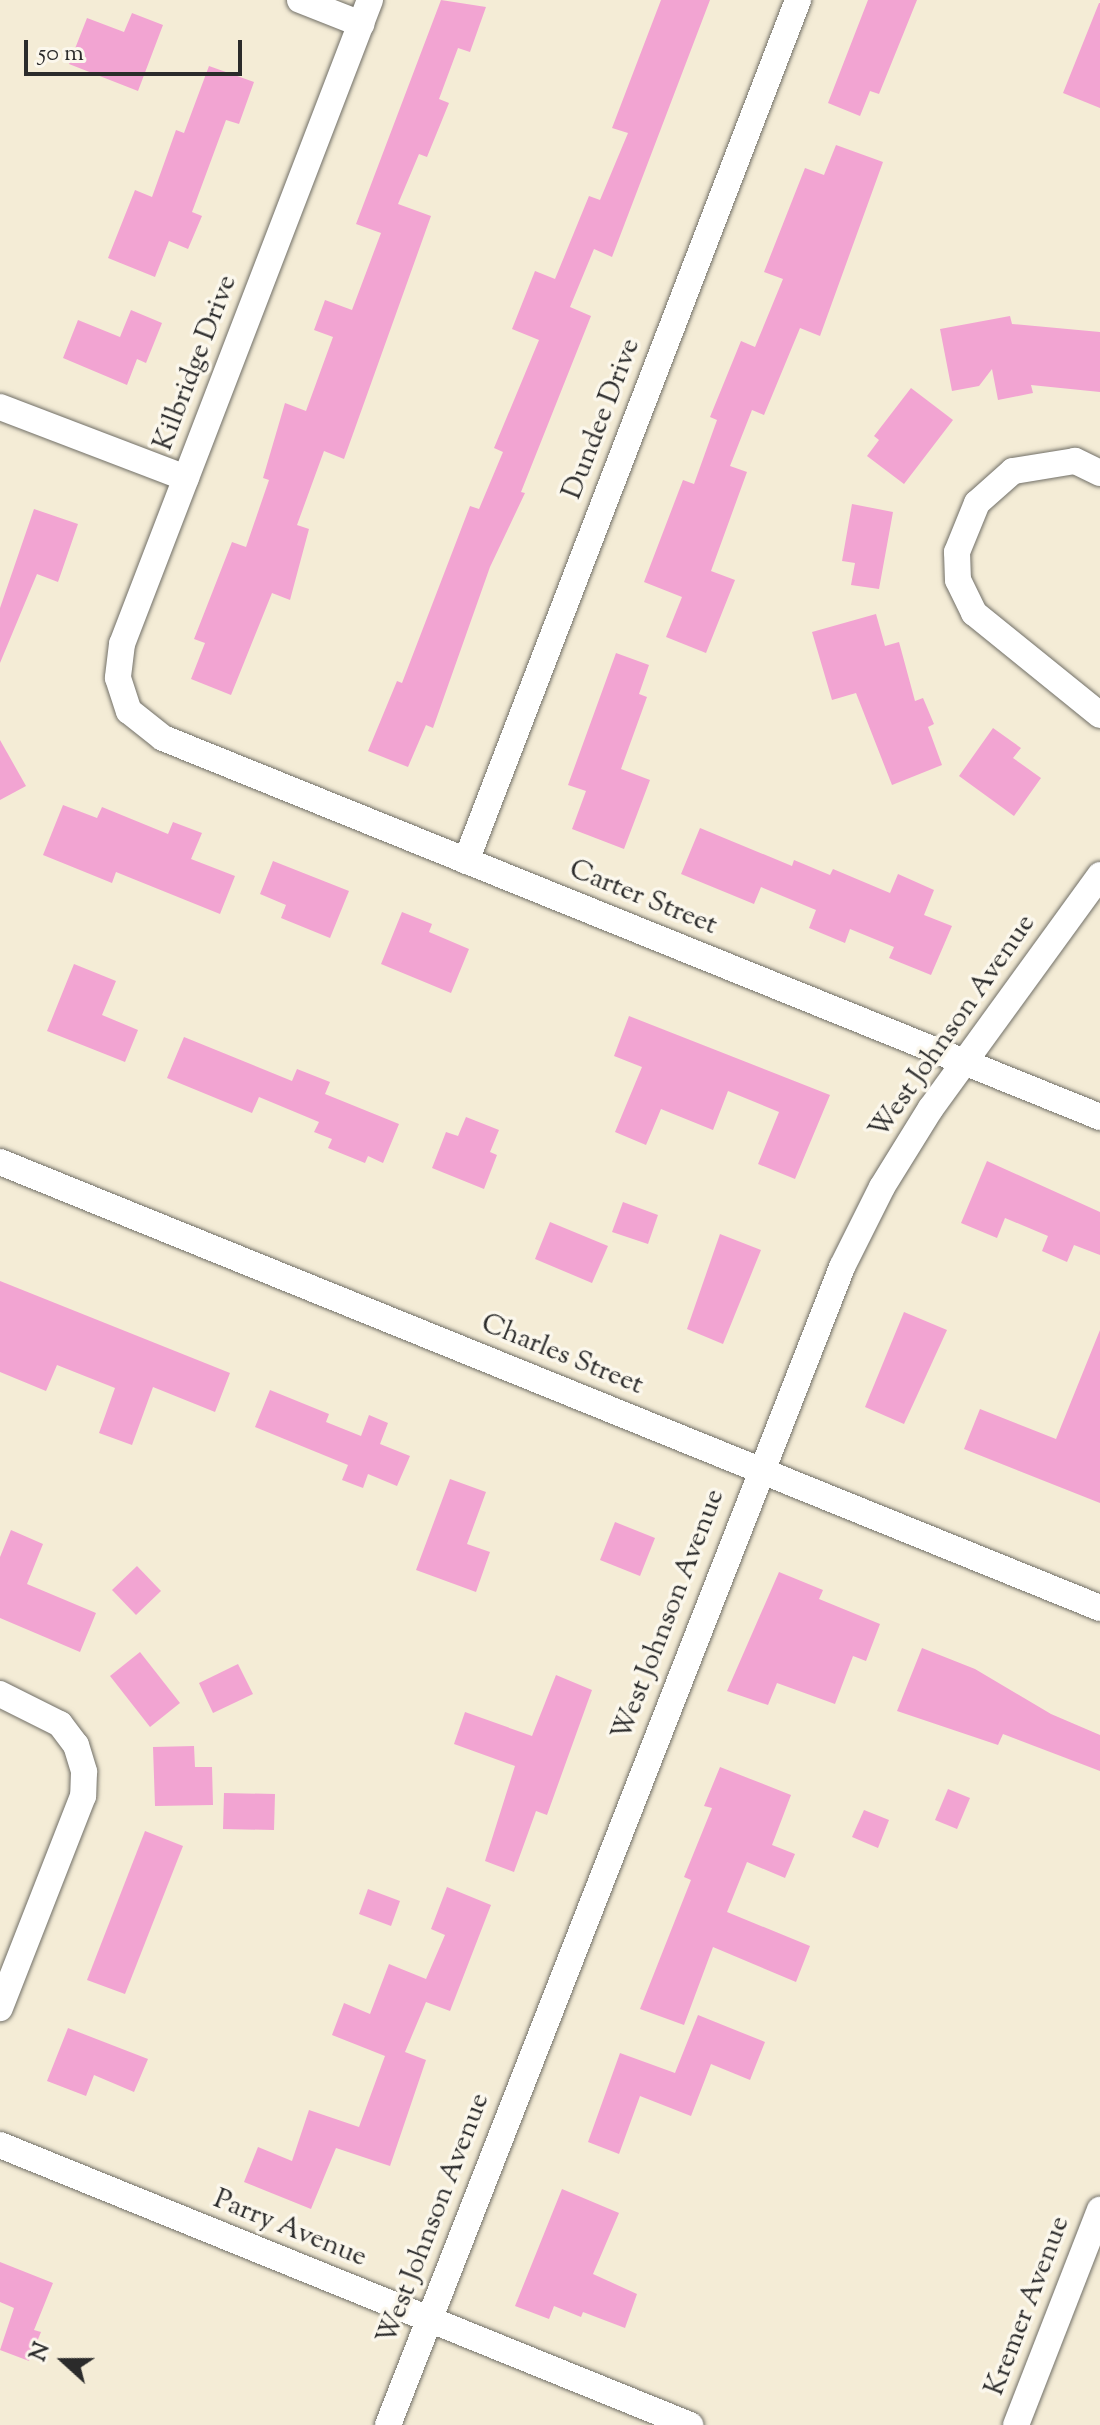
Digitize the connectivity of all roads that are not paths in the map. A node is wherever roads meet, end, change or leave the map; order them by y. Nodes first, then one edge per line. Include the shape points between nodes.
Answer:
1 (300, 0) edge
2 (798, 0) edge
3 (366, 12) edge
4 (0, 407) edge
5 (1100, 473) edge
6 (186, 478) junction
7 (1100, 715) edge
8 (163, 738) joint
9 (466, 861) junction
10 (1100, 875) edge
11 (964, 1062) junction
12 (1100, 1117) edge
13 (0, 1162) edge
14 (760, 1470) junction
15 (1100, 1608) edge
16 (0, 1694) edge
17 (0, 2008) edge
18 (0, 2145) edge
19 (1100, 2210) edge
20 (429, 2319) junction
21 (388, 2425) edge
22 (690, 2425) edge
23 (1016, 2425) edge

1 - 3 street
2 - 9 street, Dundee Drive
3 - 6 street, Kilbridge Drive
4 - 6 street
5 - 7 street via 1075,461 1013,471 977,503 957,552 958,580 974,613
6 - 8 street, Kilbridge Drive via 119,665 121,695 129,711
8 - 9 street, Carter Street
9 - 11 street, Carter Street
10 - 11 street, West Johnson Avenue
11 - 12 street, Carter Street
11 - 14 street, West Johnson Avenue via 869,1213
13 - 14 street, Charles Street
14 - 15 street, Charles Street
14 - 20 street, West Johnson Avenue
16 - 17 street via 60,1724 76,1745 84,1772 83,1796
18 - 20 street, Parry Avenue
19 - 23 street, Kremer Avenue
20 - 21 street, West Johnson Avenue
20 - 22 street, Parry Avenue

